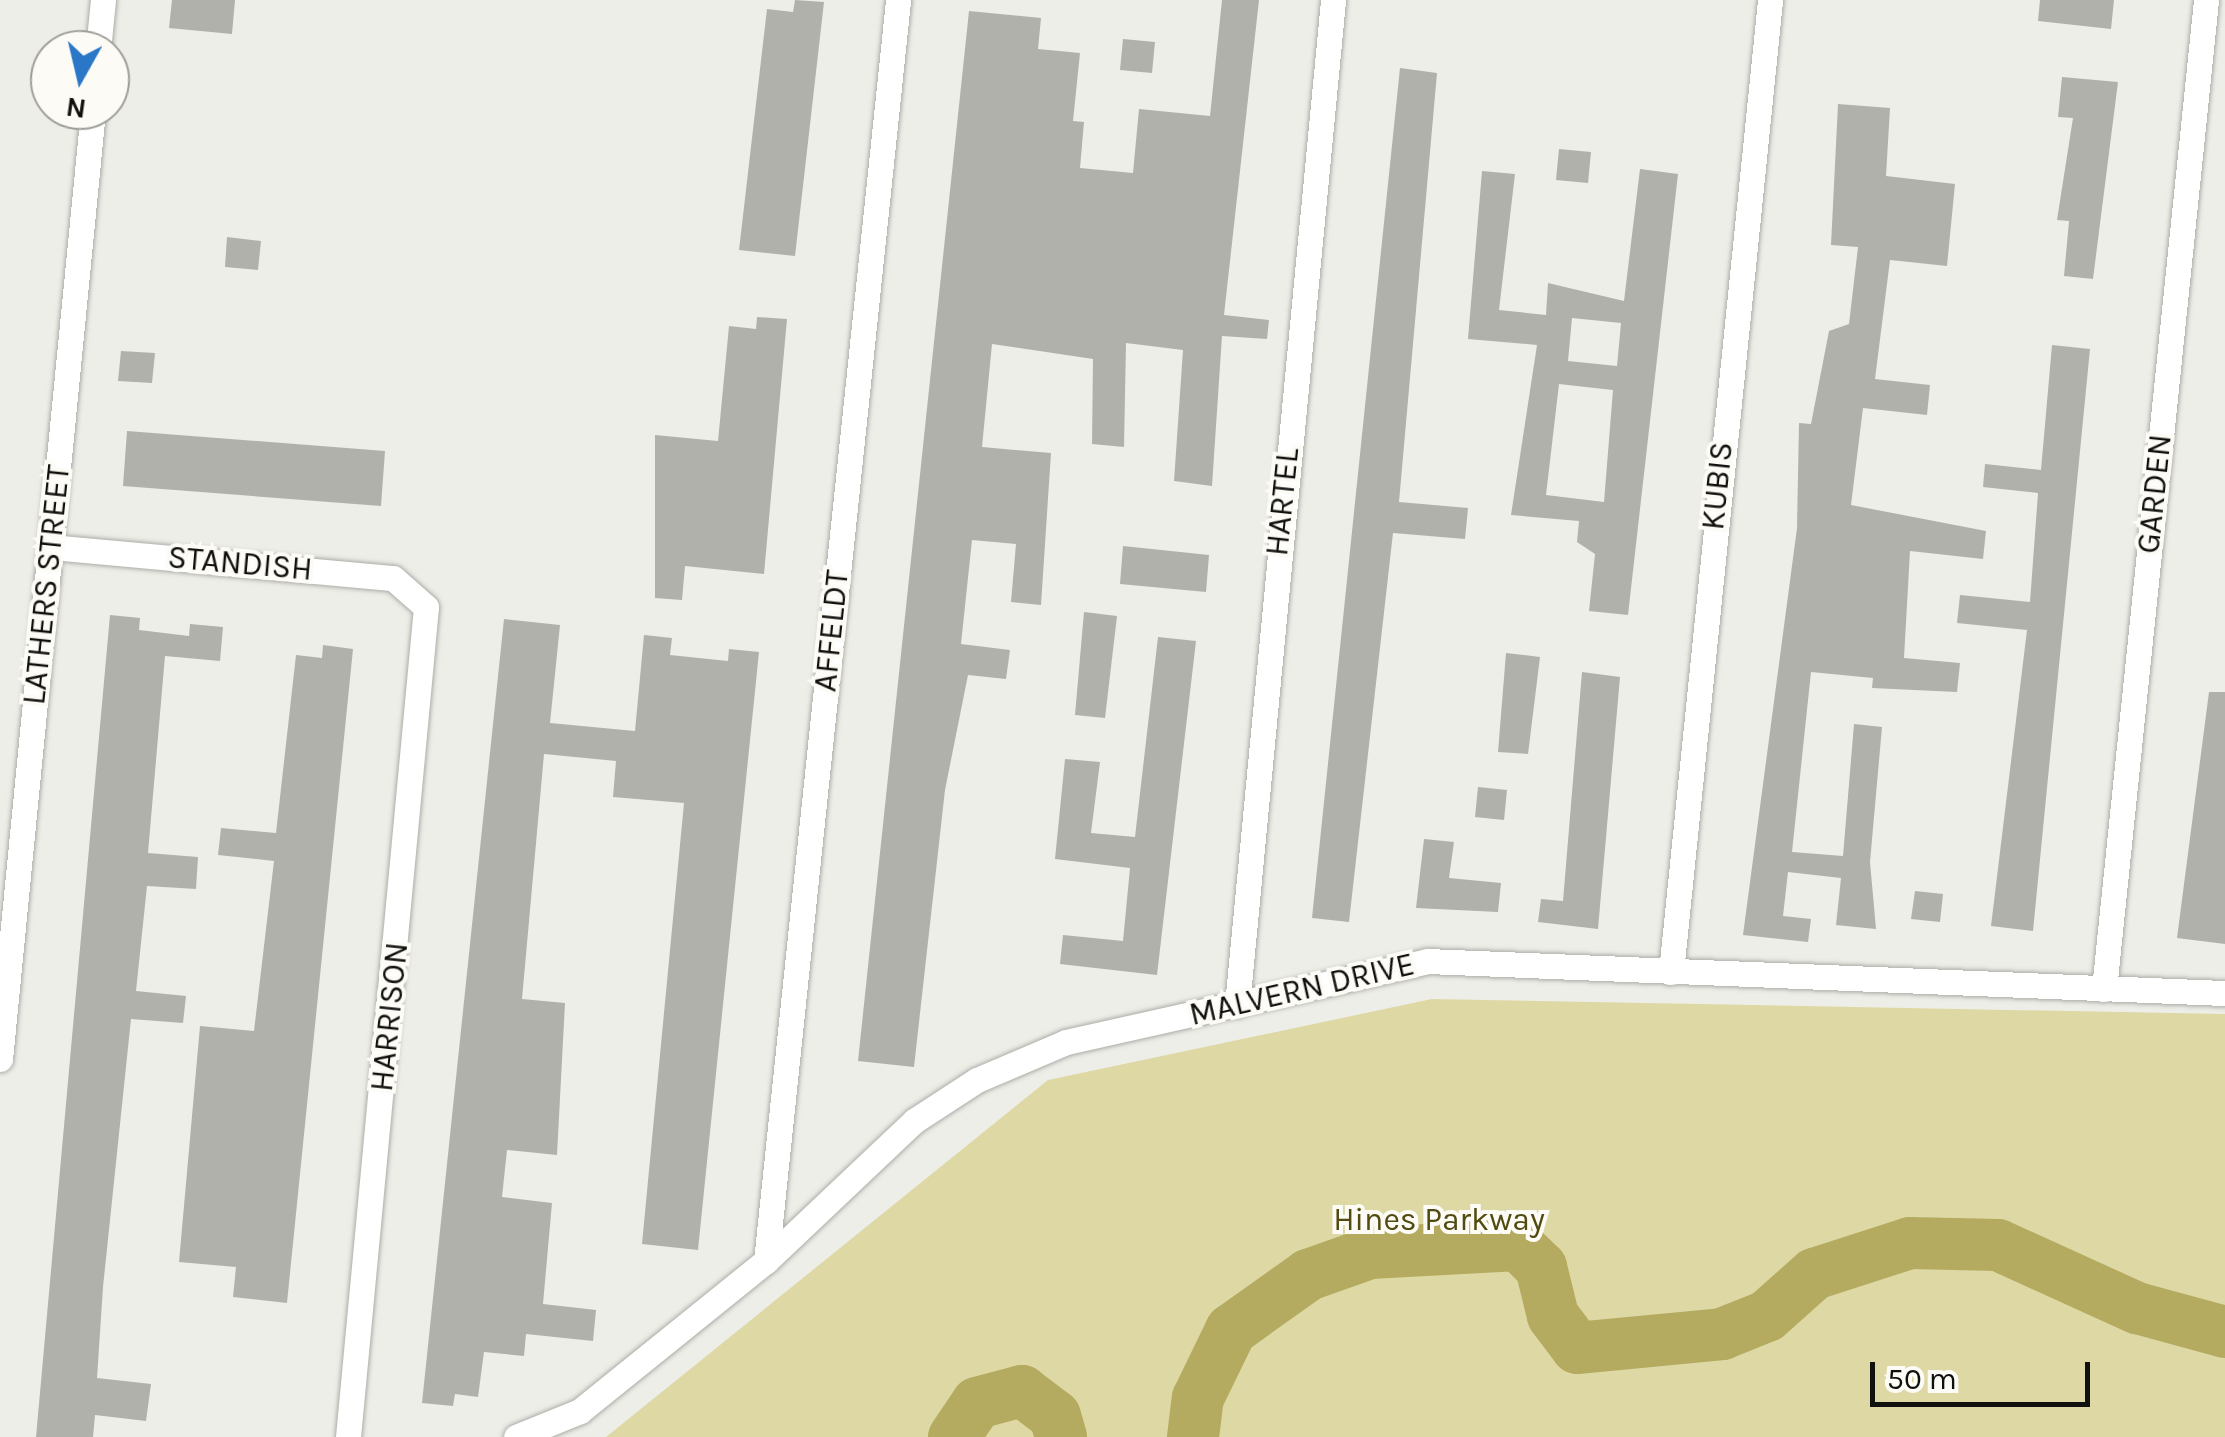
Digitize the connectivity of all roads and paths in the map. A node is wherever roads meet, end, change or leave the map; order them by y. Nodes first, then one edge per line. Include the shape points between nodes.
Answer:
1 (103, 0) edge
2 (898, 0) edge
3 (1333, 0) edge
4 (1770, 0) edge
5 (2206, 0) edge
6 (100, 30) edge
7 (91, 130) edge
8 (50, 547) junction
9 (423, 597) joint
10 (1671, 972) junction
11 (2104, 989) junction
12 (2225, 993) edge
13 (1236, 1005) junction
14 (0, 1059) edge
15 (766, 1261) junction
16 (348, 1437) edge
17 (516, 1437) edge

1 - 6 street
2 - 15 street, AFFELDT
3 - 13 street, HARTEL
4 - 10 street, KUBIS
5 - 11 street, GARDEN
7 - 8 street, LATHERS STREET
8 - 9 street, STANDISH via 392,578
8 - 14 street, LATHERS STREET
9 - 16 street, HARRISON via 427,638
10 - 11 street, MALVERN DRIVE
10 - 13 street, MALVERN DRIVE via 1427,961
11 - 12 street, MALVERN DRIVE
13 - 15 street, MALVERN DRIVE via 1066,1042 977,1080 886,1145
15 - 17 street, MALVERN DRIVE via 580,1411

